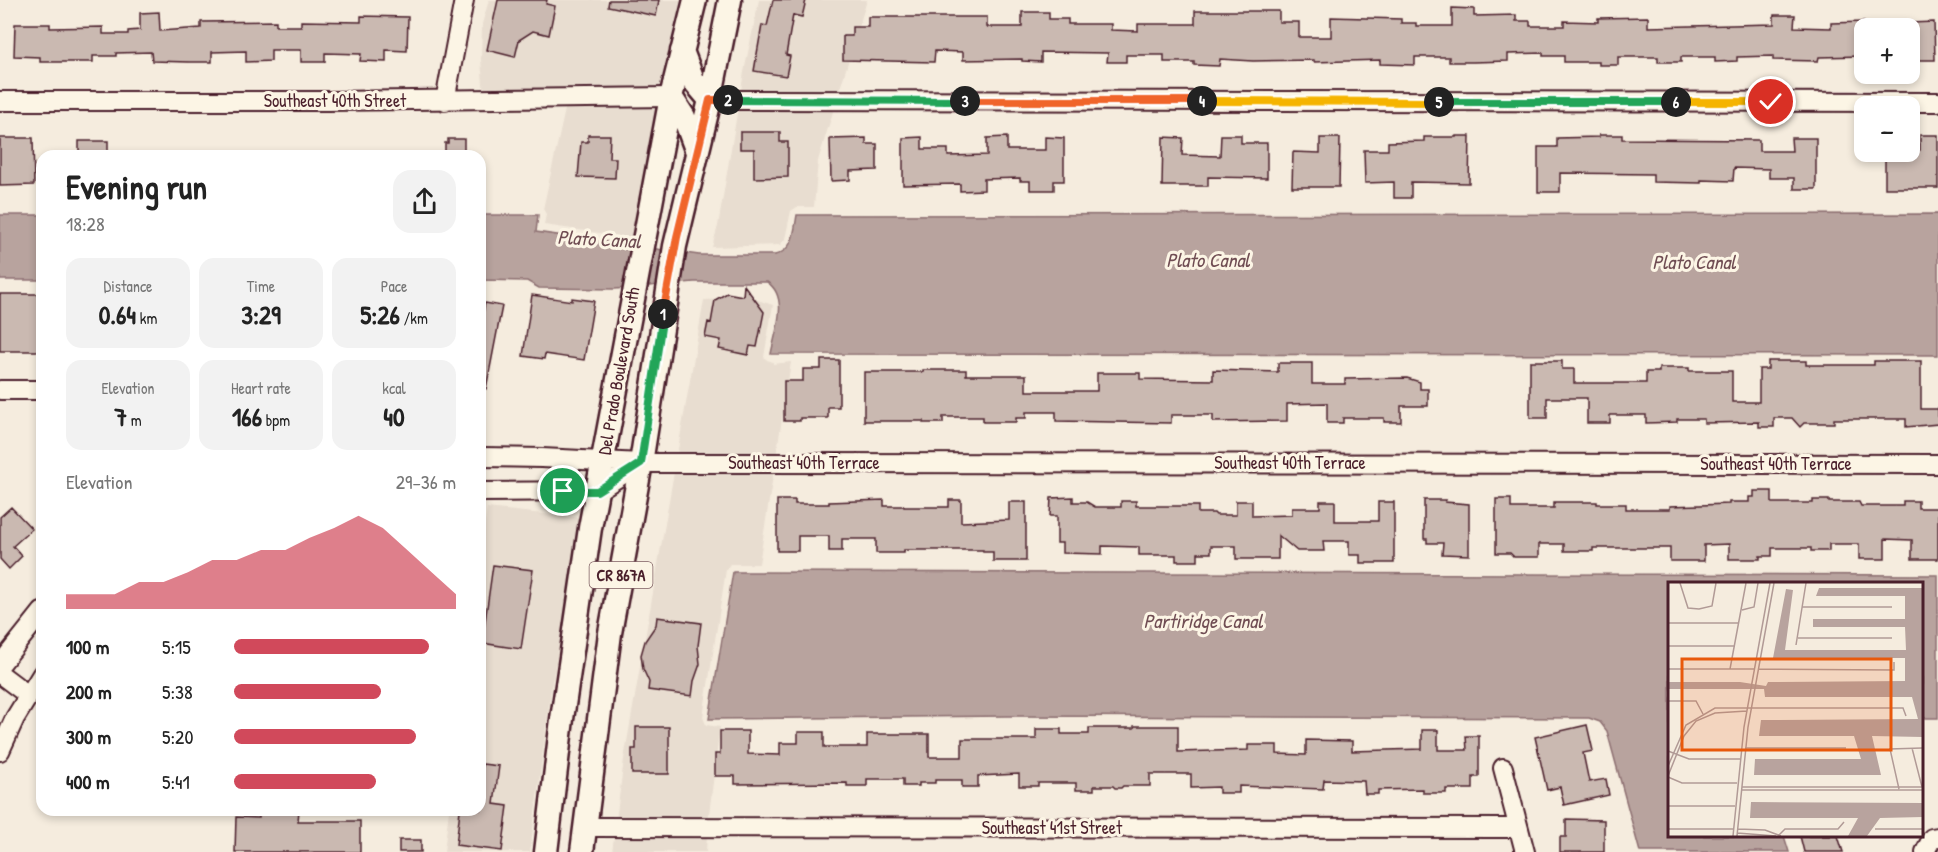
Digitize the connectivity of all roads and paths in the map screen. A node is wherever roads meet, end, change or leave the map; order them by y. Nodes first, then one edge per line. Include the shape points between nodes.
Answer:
1 (464, 0) edge
2 (695, 0) edge
3 (730, 0) edge
4 (682, 51) junction
5 (671, 97) junction
6 (710, 100) junction
7 (0, 101) edge
8 (445, 101) junction
9 (1938, 102) edge
10 (697, 152) junction
11 (0, 390) edge
12 (36, 390) edge
13 (486, 457) edge
14 (603, 460) junction
15 (641, 463) junction
16 (1938, 464) edge
17 (597, 491) junction
18 (486, 492) edge
19 (36, 620) edge
20 (0, 665) edge
21 (0, 674) edge
22 (36, 683) edge
23 (28, 695) junction
24 (0, 752) edge
25 (1503, 768) dead end
26 (553, 797) junction
27 (586, 827) junction
28 (1518, 828) junction
29 (546, 852) edge
30 (582, 852) edge
31 (1525, 852) edge

1 - 8 street
2 - 4 main road, Del Prado Boulevard South / CR 867A
3 - 6 main road, Del Prado Boulevard South / CR 867A
4 - 5 main road, Del Prado Boulevard South / CR 867A
4 - 6 main road via 693,80
5 - 8 street, Southeast 40th Street
5 - 10 main road via 684,117
5 - 14 main road, Del Prado Boulevard South / CR 867A
6 - 9 street
6 - 10 main road, Del Prado Boulevard South / CR 867A
7 - 8 street, Southeast 40th Street
10 - 15 main road, Del Prado Boulevard South / CR 867A via 675,246
11 - 12 street
13 - 14 street, Southeast 40th Terrace
14 - 15 street, Southeast 40th Terrace
14 - 17 main road, Del Prado Boulevard South / CR 867A
15 - 16 street, Southeast 40th Terrace
15 - 17 street
15 - 27 main road, Del Prado Boulevard South / CR 867A via 610,633
17 - 18 street
17 - 26 main road, Del Prado Boulevard South / CR 867A
19 - 20 street
21 - 23 street
22 - 23 street
23 - 24 street
25 - 28 street
26 - 27 main road via 566,816
26 - 29 main road, Del Prado Boulevard South / CR 867A
27 - 28 street, Southeast 41st Street
27 - 30 main road, Del Prado Boulevard South / CR 867A
28 - 31 street

